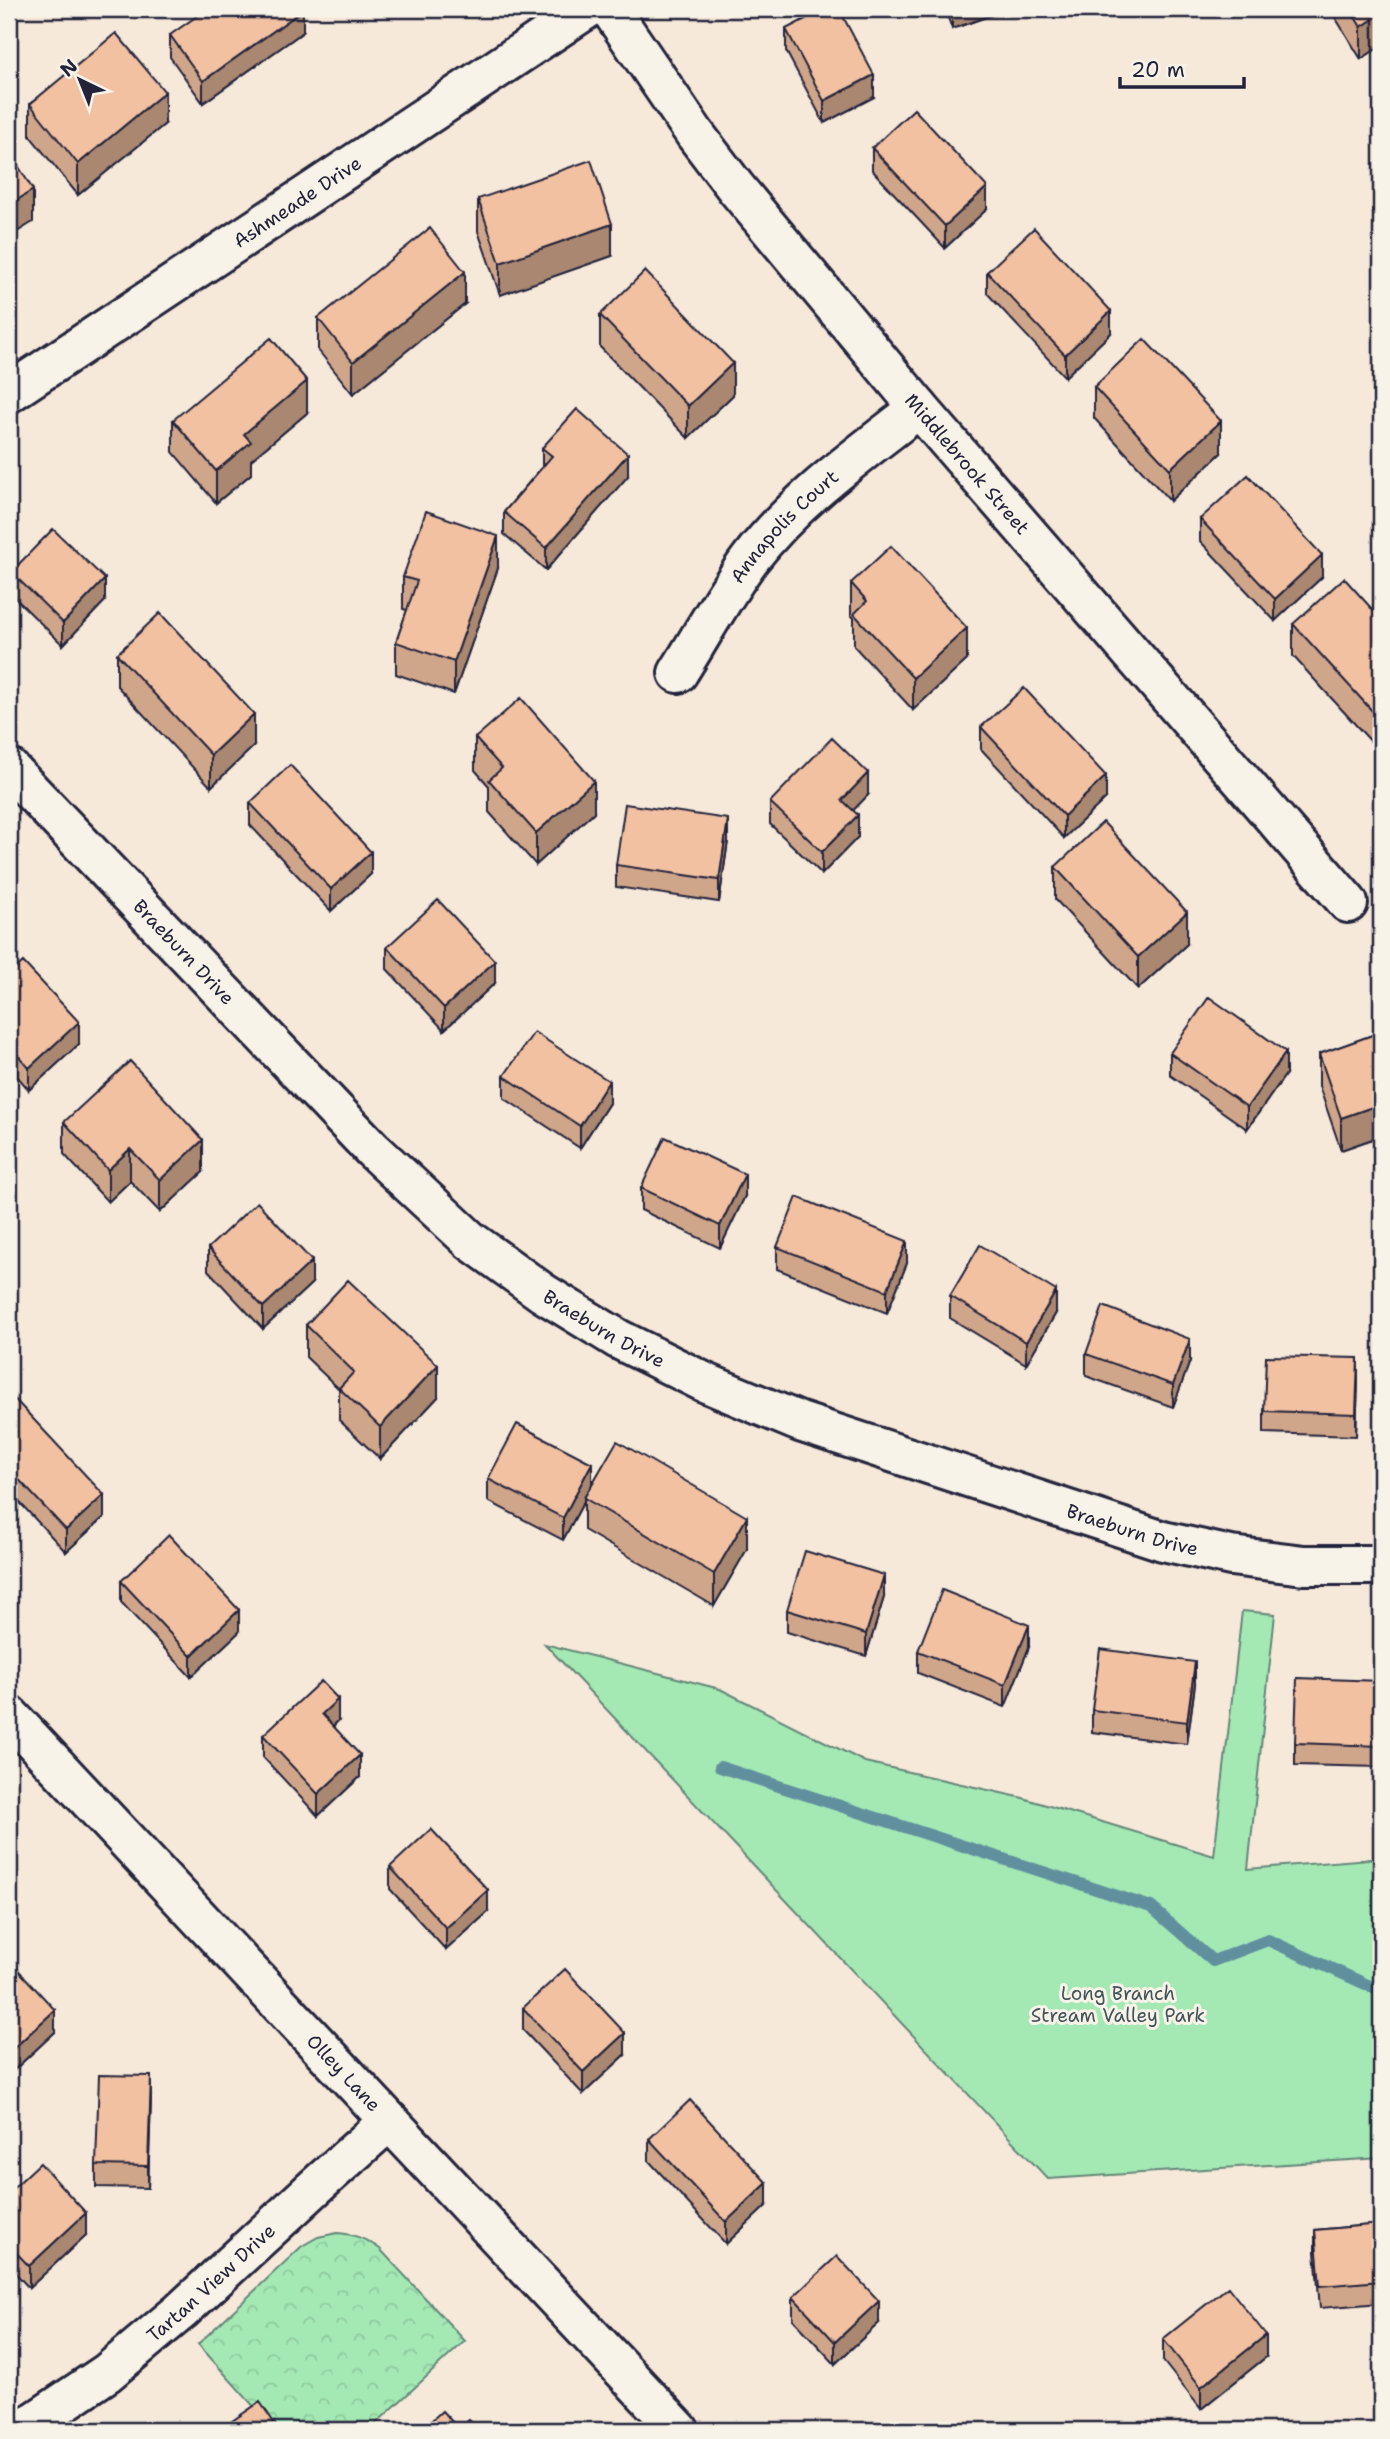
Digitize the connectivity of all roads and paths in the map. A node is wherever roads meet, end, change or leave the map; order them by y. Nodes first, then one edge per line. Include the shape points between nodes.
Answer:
1 (586, 9) edge
2 (610, 9) edge
3 (9, 393) edge
4 (919, 408) junction
5 (678, 673) dead end
6 (9, 768) edge
7 (1348, 903) dead end
8 (1381, 1565) edge
9 (9, 1716) edge
10 (389, 2121) junction
11 (22, 2430) edge
12 (679, 2430) edge

1 - 3 street, Ashmeade Drive
2 - 4 street, Middlebrook Street via 728,177
4 - 5 street, Annapolis Court via 797,507 751,558
4 - 7 street, Middlebrook Street
6 - 8 street, Braeburn Drive via 373,1150 471,1241 618,1339 800,1422 1163,1541 1304,1565
9 - 10 street, Olley Lane
10 - 11 street, Tartan View Drive via 181,2311 107,2373
10 - 12 street, Olley Lane

